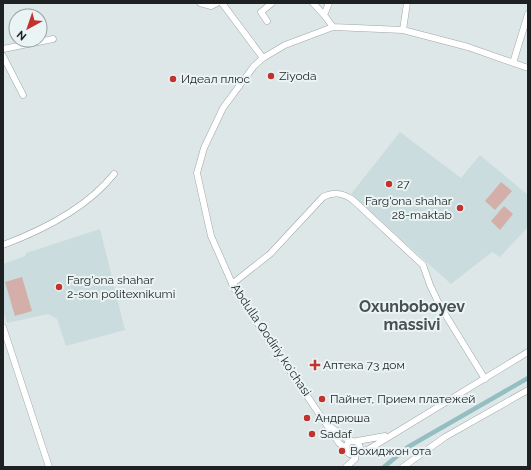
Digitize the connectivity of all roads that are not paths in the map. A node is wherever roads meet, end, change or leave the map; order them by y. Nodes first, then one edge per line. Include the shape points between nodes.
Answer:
1 (200, 3) edge
2 (217, 3) edge
3 (222, 3) edge
4 (272, 3) edge
5 (313, 3) edge
6 (329, 3) edge
7 (407, 3) edge
8 (528, 14) edge
9 (324, 15) junction
10 (267, 21) dead end
11 (333, 28) junction
12 (403, 30) junction
13 (53, 39) dead end
14 (3, 49) edge
15 (3, 56) edge
16 (263, 58) junction
17 (512, 63) junction
18 (528, 68) edge
19 (23, 95) dead end
20 (114, 174) dead end
21 (4, 243) edge
22 (232, 284) junction
23 (3, 327) edge
24 (528, 352) edge
25 (485, 378) junction
26 (528, 390) edge
27 (329, 426) junction
28 (390, 435) junction
29 (353, 441) junction
30 (347, 451) junction
31 (357, 454) junction
32 (347, 466) edge
33 (50, 467) edge
34 (403, 467) edge

1 - 2 street via 211,6
3 - 16 street
4 - 10 street via 261,12
5 - 9 street
6 - 9 street
7 - 12 street
8 - 17 street
9 - 11 street
11 - 12 street, Abdulla Qodiriy koʻchasi
11 - 16 street, Abdulla Qodiriy koʻchasi via 286,45
12 - 17 street, Abdulla Qodiriy koʻchasi via 468,47
13 - 14 street
15 - 19 street
16 - 22 street, Abdulla Qodiriy koʻchasi via 227,100 204,148 197,173 211,236
17 - 18 street, Abdulla Qodiriy koʻchasi
20 - 21 street via 93,196 64,215 36,231
22 - 25 street via 272,252 323,197 332,193 344,195 353,200 424,265 430,285 443,310
22 - 27 street, Abdulla Qodiriy koʻchasi
23 - 33 street
24 - 25 street
25 - 28 street
26 - 34 street via 445,437
27 - 29 street, Abdulla Qodiriy koʻchasi
27 - 30 street, Abdulla Qodiriy koʻchasi
28 - 29 street via 372,440
28 - 31 street
29 - 30 street via 346,444
29 - 31 street via 360,446
30 - 31 street
30 - 32 street
31 - 32 street

